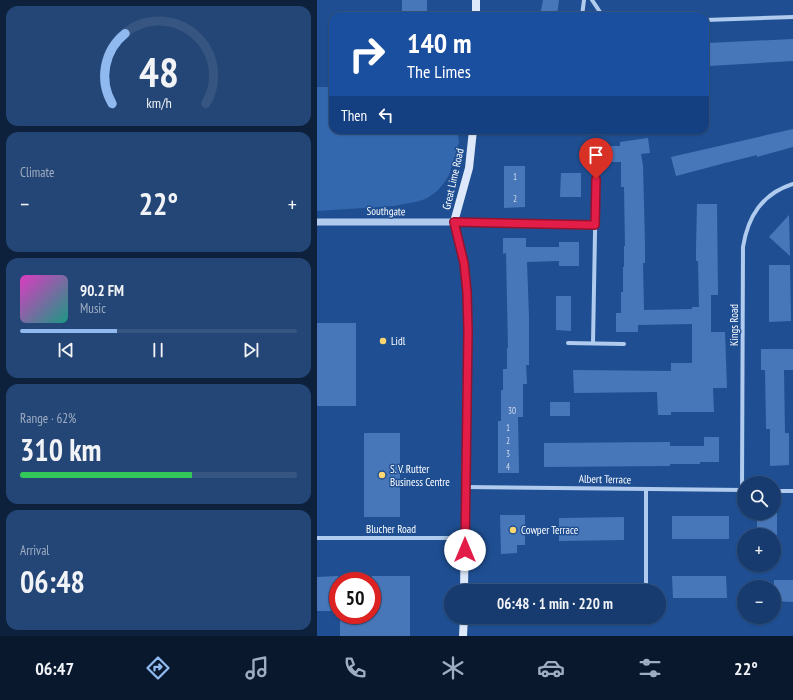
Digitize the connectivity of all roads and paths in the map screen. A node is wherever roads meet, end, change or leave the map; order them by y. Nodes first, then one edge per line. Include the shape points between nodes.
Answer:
1 (476, 0) edge
2 (584, 0) edge
3 (592, 0) edge
4 (476, 12) edge
5 (582, 12) edge
6 (600, 12) edge
7 (793, 17) edge
8 (709, 20) edge
9 (473, 134) edge
10 (596, 179) dead end
11 (793, 184) edge
12 (317, 222) edge
13 (454, 222) junction
14 (595, 225) junction
15 (568, 343) dead end
16 (593, 343) junction
17 (624, 344) dead end
18 (743, 476) edge
19 (465, 487) junction
20 (646, 489) junction
21 (737, 490) edge
22 (781, 490) edge
23 (793, 491) edge
24 (317, 538) edge
25 (465, 538) junction
26 (464, 584) edge
27 (646, 584) edge
28 (464, 624) edge
29 (463, 636) edge

1 - 4 main road
2 - 5 street
3 - 6 street
7 - 8 street
9 - 13 main road, Great Lime Road via 469,168
10 - 14 street
11 - 18 street, Kings Road via 776,191 764,201 750,219 745,233
12 - 13 street, Southgate
13 - 14 street
13 - 19 main road, Great Lime Road via 464,263 467,292
14 - 16 street
15 - 16 street
16 - 17 street
19 - 20 street, Albert Terrace
19 - 25 main road, Great Lime Road
20 - 21 street, Albert Terrace
20 - 27 street
22 - 23 street
24 - 25 street, Blucher Road
25 - 26 main road, Great Lime Road
28 - 29 main road

